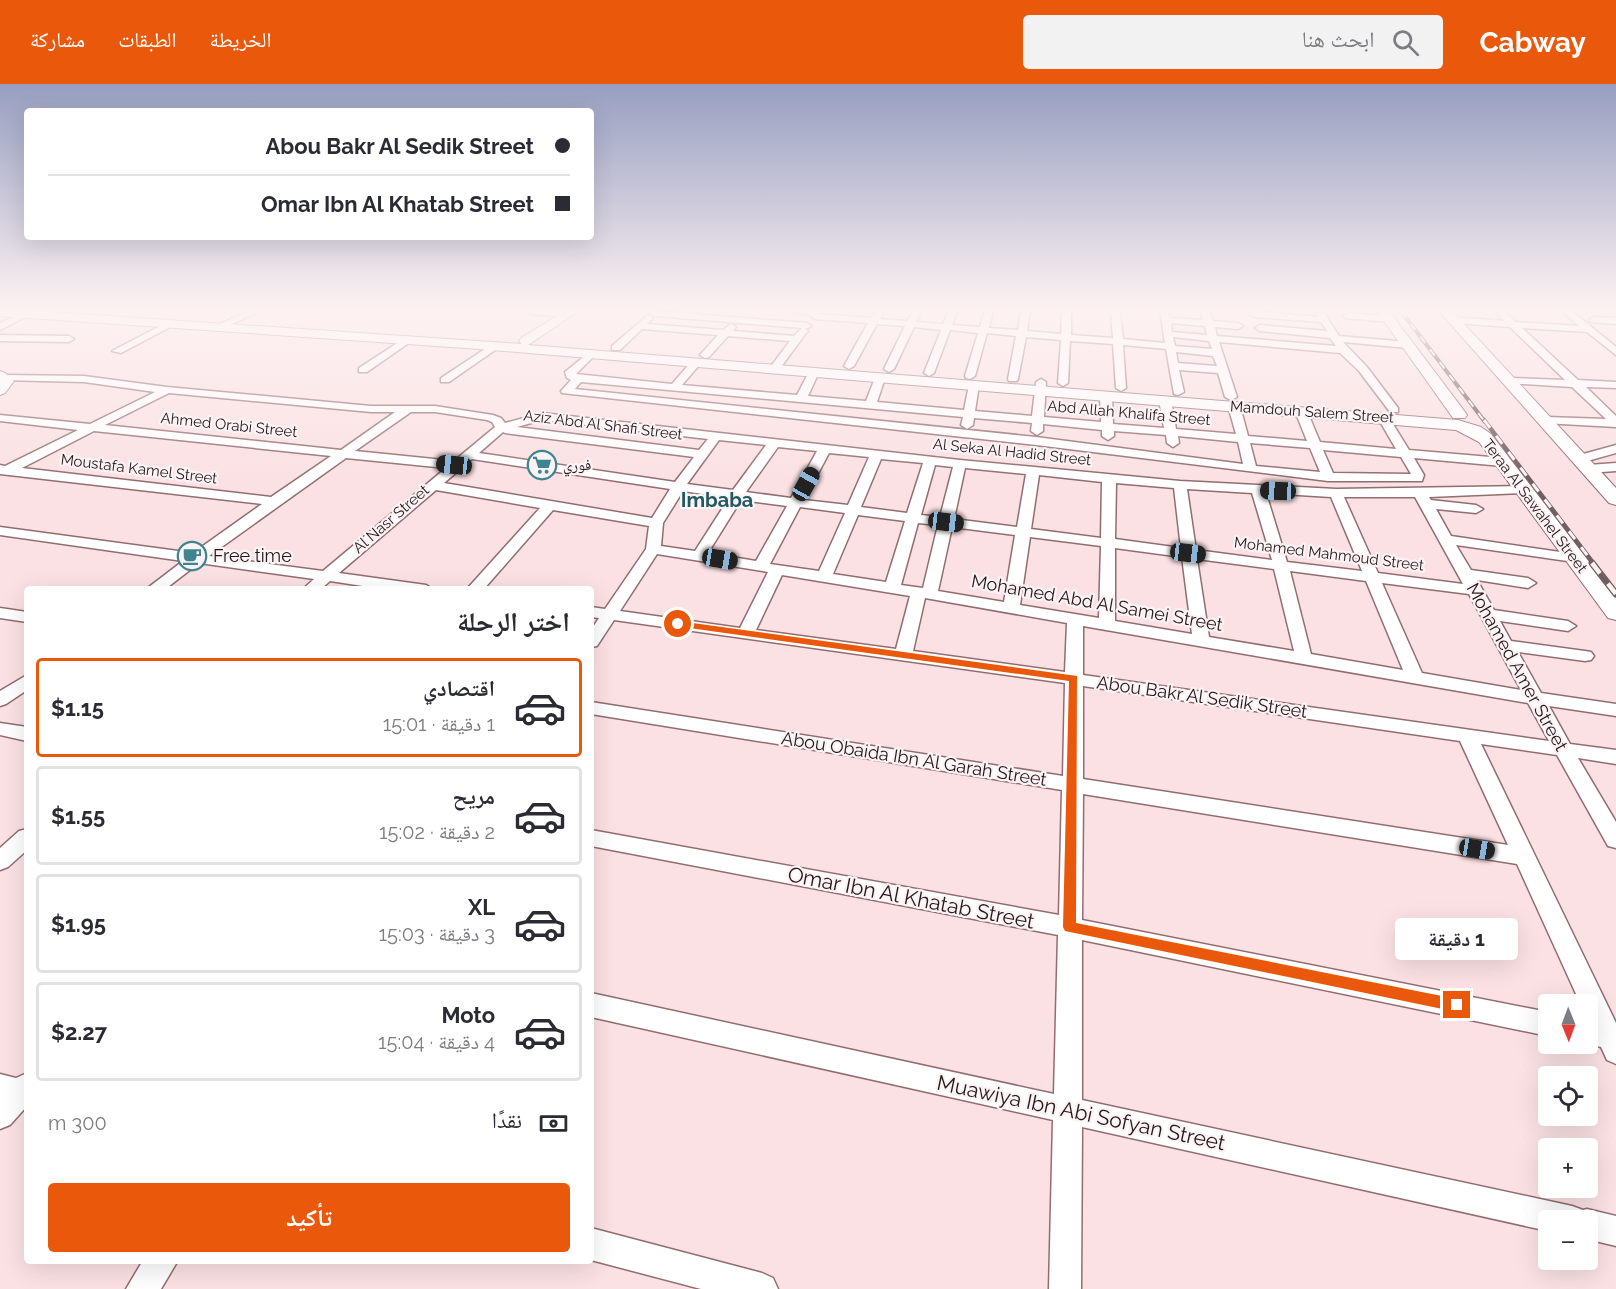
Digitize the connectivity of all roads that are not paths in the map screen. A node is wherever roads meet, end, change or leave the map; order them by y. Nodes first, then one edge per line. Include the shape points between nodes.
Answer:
1 (366, 367) edge
2 (463, 367) edge
3 (576, 367) edge
4 (693, 367) edge
5 (789, 367) edge
6 (855, 367) edge
7 (888, 367) edge
8 (931, 367) edge
9 (975, 367) edge
10 (1015, 367) edge
11 (1065, 367) edge
12 (1120, 367) edge
13 (1174, 367) edge
14 (1189, 367) edge
15 (1361, 367) edge
16 (1424, 367) edge
17 (1498, 367) edge
18 (1558, 367) edge
19 (363, 370) dead end
20 (1223, 370) joint
21 (814, 372) junction
22 (929, 373) junction
23 (885, 374) junction
24 (578, 379) junction
25 (1013, 379) junction
26 (445, 380) dead end
27 (1, 381) edge
28 (972, 381) junction
29 (1511, 381) junction
30 (1064, 383) junction
31 (1575, 383) junction
32 (1616, 385) edge
33 (1040, 386) junction
34 (675, 387) junction
35 (1121, 388) junction
36 (167, 390) junction
37 (1107, 396) junction
38 (1172, 396) junction
39 (801, 399) junction
40 (1233, 401) junction
41 (870, 405) junction
42 (408, 409) junction
43 (1301, 411) junction
44 (969, 414) junction
45 (1389, 414) junction
46 (0, 418) edge
47 (1037, 420) junction
48 (1547, 421) junction
49 (1439, 422) joint
50 (1616, 423) edge
51 (1108, 426) junction
52 (92, 427) junction
53 (501, 428) junction
54 (1171, 432) junction
55 (966, 433) junction
56 (717, 435) junction
57 (1244, 438) junction
58 (1036, 441) junction
59 (775, 442) junction
60 (1315, 445) junction
61 (825, 448) junction
62 (1616, 449) edge
63 (1109, 450) junction
64 (1404, 453) junction
65 (343, 454) junction
66 (702, 454) junction
67 (878, 454) junction
68 (467, 455) junction
69 (1176, 459) junction
70 (930, 460) junction
71 (1502, 462) junction
72 (960, 464) junction
73 (1584, 464) junction
74 (454, 465) junction
75 (1616, 467) edge
76 (1251, 469) junction
77 (1033, 470) junction
78 (2, 471) edge
79 (1328, 477) junction
80 (1109, 478) junction
81 (431, 485) junction
82 (1180, 485) junction
83 (679, 486) junction
84 (1523, 489) junction
85 (1258, 490) junction
86 (1336, 493) junction
87 (737, 495) junction
88 (1423, 499) junction
89 (1616, 500) edge
90 (274, 501) junction
91 (795, 502) junction
92 (550, 505) junction
93 (1476, 509) dead end
94 (853, 510) junction
95 (913, 517) junction
96 (946, 522) junction
97 (656, 523) junction
98 (0, 531) edge
99 (1023, 531) junction
100 (1445, 539) junction
101 (1108, 542) junction
102 (653, 549) junction
103 (1188, 553) junction
104 (699, 556) junction
105 (196, 558) junction
106 (1574, 558) junction
107 (1281, 565) junction
108 (769, 568) junction
109 (1464, 574) junction
110 (326, 576) junction
111 (1371, 576) junction
112 (824, 577) junction
113 (1528, 583) dead end
114 (158, 586) edge
115 (315, 586) edge
116 (397, 586) edge
117 (478, 586) edge
118 (892, 588) junction
119 (1473, 590) junction
120 (924, 593) junction
121 (1011, 608) junction
122 (594, 612) edge
123 (0, 613) edge
124 (1616, 613) edge
125 (1487, 614) junction
126 (610, 615) junction
127 (24, 617) edge
128 (1075, 619) junction
129 (1107, 625) junction
130 (1568, 626) dead end
131 (746, 633) junction
132 (594, 638) edge
133 (1201, 641) junction
134 (1504, 645) junction
135 (903, 655) junction
136 (1585, 657) dead end
137 (1304, 659) junction
138 (1415, 678) junction
139 (1074, 679) junction
140 (24, 683) edge
141 (1534, 698) junction
142 (0, 700) edge
143 (594, 708) edge
144 (1616, 710) edge
145 (0, 729) edge
146 (24, 733) edge
147 (1467, 735) junction
148 (1562, 748) junction
149 (1616, 757) edge
150 (1071, 783) junction
151 (1607, 814) edge
152 (594, 839) edge
153 (24, 840) edge
154 (1616, 840) edge
155 (1522, 856) junction
156 (0, 861) edge
157 (1069, 927) junction
158 (594, 1006) edge
159 (1538, 1022) edge
160 (1607, 1039) edge
161 (16, 1089) edge
162 (1067, 1110) junction
163 (0, 1115) edge
164 (1538, 1214) edge
165 (1598, 1227) edge
166 (1616, 1231) edge
167 (594, 1245) edge
168 (160, 1264) edge
169 (142, 1289) edge
170 (762, 1289) edge
171 (1065, 1289) edge

1 - 19 street
2 - 26 street
3 - 24 street via 570,372
4 - 34 street
5 - 21 main road, Mamdouh Salem Street
6 - 23 main road, Mamdouh Salem Street
7 - 23 street
8 - 22 street
9 - 28 street
10 - 25 street
11 - 30 street
12 - 35 street
13 - 38 street
14 - 20 street
15 - 45 street
16 - 45 main road, Mamdouh Salem Street via 1459,415
17 - 29 main road
18 - 31 street
20 - 40 street
21 - 23 main road, Mamdouh Salem Street
21 - 39 street
22 - 23 main road, Mamdouh Salem Street
22 - 28 main road, Mamdouh Salem Street
23 - 28 main road, Mamdouh Salem Street
23 - 41 street
24 - 34 street, Abd Allah Khalifa Street
24 - 55 street, Al Seka Al Hadid Street via 566,392
25 - 28 main road, Mamdouh Salem Street
25 - 33 main road, Mamdouh Salem Street
27 - 36 street via 84,379
28 - 33 main road, Mamdouh Salem Street
28 - 44 street
29 - 31 street
29 - 48 main road
30 - 33 main road, Mamdouh Salem Street
30 - 35 main road, Mamdouh Salem Street
31 - 32 street
31 - 50 street
33 - 37 main road, Mamdouh Salem Street
33 - 47 street
34 - 39 street, Abd Allah Khalifa Street
35 - 38 main road, Mamdouh Salem Street
36 - 42 street
36 - 52 street
37 - 38 main road, Mamdouh Salem Street
37 - 51 street
38 - 40 main road, Mamdouh Salem Street
38 - 54 street
39 - 41 street, Abd Allah Khalifa Street
40 - 43 main road, Mamdouh Salem Street
40 - 45 main road, Mamdouh Salem Street
40 - 57 street
41 - 44 street, Abd Allah Khalifa Street
42 - 53 street via 489,417 497,420
42 - 65 street
43 - 45 main road, Mamdouh Salem Street
43 - 60 street
44 - 47 street, Abd Allah Khalifa Street
44 - 55 street
45 - 49 main road, Mamdouh Salem Street
45 - 64 street
46 - 52 street, Ahmed Orabi Street
47 - 51 street, Abd Allah Khalifa Street
47 - 58 street
48 - 50 street
48 - 73 main road
49 - 71 main road, Teraa Al Sawahel Street via 1475,431
51 - 54 street, Abd Allah Khalifa Street
51 - 63 street
52 - 65 street, Ahmed Orabi Street
52 - 78 street
53 - 56 street, Al Seka Al Hadid Street via 549,416
53 - 66 street, Aziz Abd Al Shafi Street
53 - 68 street, Al Nasr Street
54 - 57 street, Abd Allah Khalifa Street
54 - 69 street
55 - 58 street, Al Seka Al Hadid Street
56 - 59 street, Al Seka Al Hadid Street
56 - 66 street
57 - 60 street, Abd Allah Khalifa Street
57 - 76 street
58 - 63 street, Al Seka Al Hadid Street
59 - 61 street, Al Seka Al Hadid Street
59 - 87 street
60 - 64 street, Abd Allah Khalifa Street
60 - 79 street
61 - 67 street, Al Seka Al Hadid Street
61 - 91 street
62 - 73 street
63 - 69 street, Al Seka Al Hadid Street
64 - 71 street, Abd Allah Khalifa Street
64 - 79 street, Al Seka Al Hadid Street via 1417,478
65 - 74 street, Ahmed Orabi Street
65 - 90 street
66 - 83 street
67 - 70 street, Al Seka Al Hadid Street
67 - 94 street
68 - 74 street, Al Nasr Street
68 - 83 street, Mohamed Mahmoud Street
69 - 76 street, Al Seka Al Hadid Street
70 - 72 street, Al Seka Al Hadid Street
70 - 95 street
71 - 84 main road, Teraa Al Sawahel Street
72 - 77 street, Al Seka Al Hadid Street
72 - 96 street
73 - 75 street
73 - 89 main road
74 - 81 street, Al Nasr Street
76 - 79 street, Al Seka Al Hadid Street
77 - 80 street, Al Seka Al Hadid Street
77 - 99 street
78 - 90 street, Moustafa Kamel Street
80 - 82 street, Al Seka Al Hadid Street
80 - 101 street
81 - 92 street
81 - 110 street, Al Nasr Street
82 - 85 street, Al Seka Al Hadid Street
82 - 103 street
83 - 87 street, Mohamed Mahmoud Street
83 - 97 street
84 - 88 street, Al Seka Al Hadid Street
84 - 106 main road, Teraa Al Sawahel Street
85 - 86 street, Al Seka Al Hadid Street
85 - 107 street
86 - 88 street, Al Seka Al Hadid Street
86 - 111 street
87 - 91 street, Mohamed Mahmoud Street
87 - 104 street
88 - 93 street
88 - 100 street, Mohamed Amer Street
90 - 105 street
91 - 94 street, Mohamed Mahmoud Street
91 - 108 street
92 - 97 street
92 - 117 street
94 - 95 street, Mohamed Mahmoud Street
94 - 112 street
95 - 96 street, Mohamed Mahmoud Street
95 - 118 street
96 - 99 street, Mohamed Mahmoud Street
96 - 120 street
97 - 102 street
98 - 105 street
99 - 101 street, Mohamed Mahmoud Street
99 - 121 street
100 - 106 street
100 - 109 street, Mohamed Amer Street
101 - 103 street, Mohamed Mahmoud Street
101 - 129 street
102 - 104 street, Mohamed Abd Al Samei Street
102 - 126 street
103 - 107 street, Mohamed Mahmoud Street
103 - 133 street
104 - 108 street, Mohamed Abd Al Samei Street
105 - 110 street
105 - 114 street
106 - 124 main road, Teraa Al Sawahel Street
107 - 111 street, Mohamed Mahmoud Street
107 - 137 street
108 - 112 street, Mohamed Abd Al Samei Street
108 - 131 street
109 - 113 street
109 - 119 street, Mohamed Amer Street
110 - 115 street, Al Nasr Street
110 - 116 street
111 - 119 street, Mohamed Mahmoud Street
111 - 138 street
112 - 118 street, Mohamed Abd Al Samei Street
118 - 120 street, Mohamed Abd Al Samei Street
119 - 125 street, Mohamed Amer Street
120 - 121 street, Mohamed Abd Al Samei Street
120 - 135 street
121 - 128 street, Mohamed Abd Al Samei Street
122 - 126 street, Abou Bakr Al Sedik Street
123 - 127 street
125 - 130 street
125 - 134 street, Mohamed Amer Street
126 - 131 street, Abou Bakr Al Sedik Street
126 - 132 street
128 - 129 street, Mohamed Abd Al Samei Street
128 - 139 street
129 - 133 street, Mohamed Abd Al Samei Street
131 - 135 street, Abou Bakr Al Sedik Street
133 - 137 street, Mohamed Abd Al Samei Street
134 - 136 street
134 - 141 street, Mohamed Amer Street
135 - 139 street, Abou Bakr Al Sedik Street
137 - 138 street, Mohamed Abd Al Samei Street
138 - 141 street, Mohamed Abd Al Samei Street
139 - 147 street, Abou Bakr Al Sedik Street
139 - 150 street
140 - 142 street
141 - 144 street, Mohamed Abd Al Samei Street
141 - 148 street, Mohamed Amer Street
143 - 150 street, Abou Obaida Ibn Al Garah Street
145 - 146 street
147 - 148 street, Abou Bakr Al Sedik Street
147 - 155 street
148 - 149 street, Abou Bakr Al Sedik Street
148 - 151 street, Mohamed Amer Street
150 - 155 street, Abou Obaida Ibn Al Garah Street
150 - 157 street
151 - 154 street, Mohamed Amer Street
152 - 157 street, Omar Ibn Al Khatab Street
153 - 156 street
155 - 160 street
157 - 159 street, Omar Ibn Al Khatab Street
157 - 162 street
158 - 162 street, Muawiya Ibn Abi Sofyan Street
161 - 163 street
162 - 164 street, Muawiya Ibn Abi Sofyan Street
162 - 171 street
165 - 166 street
167 - 170 street
168 - 169 street

